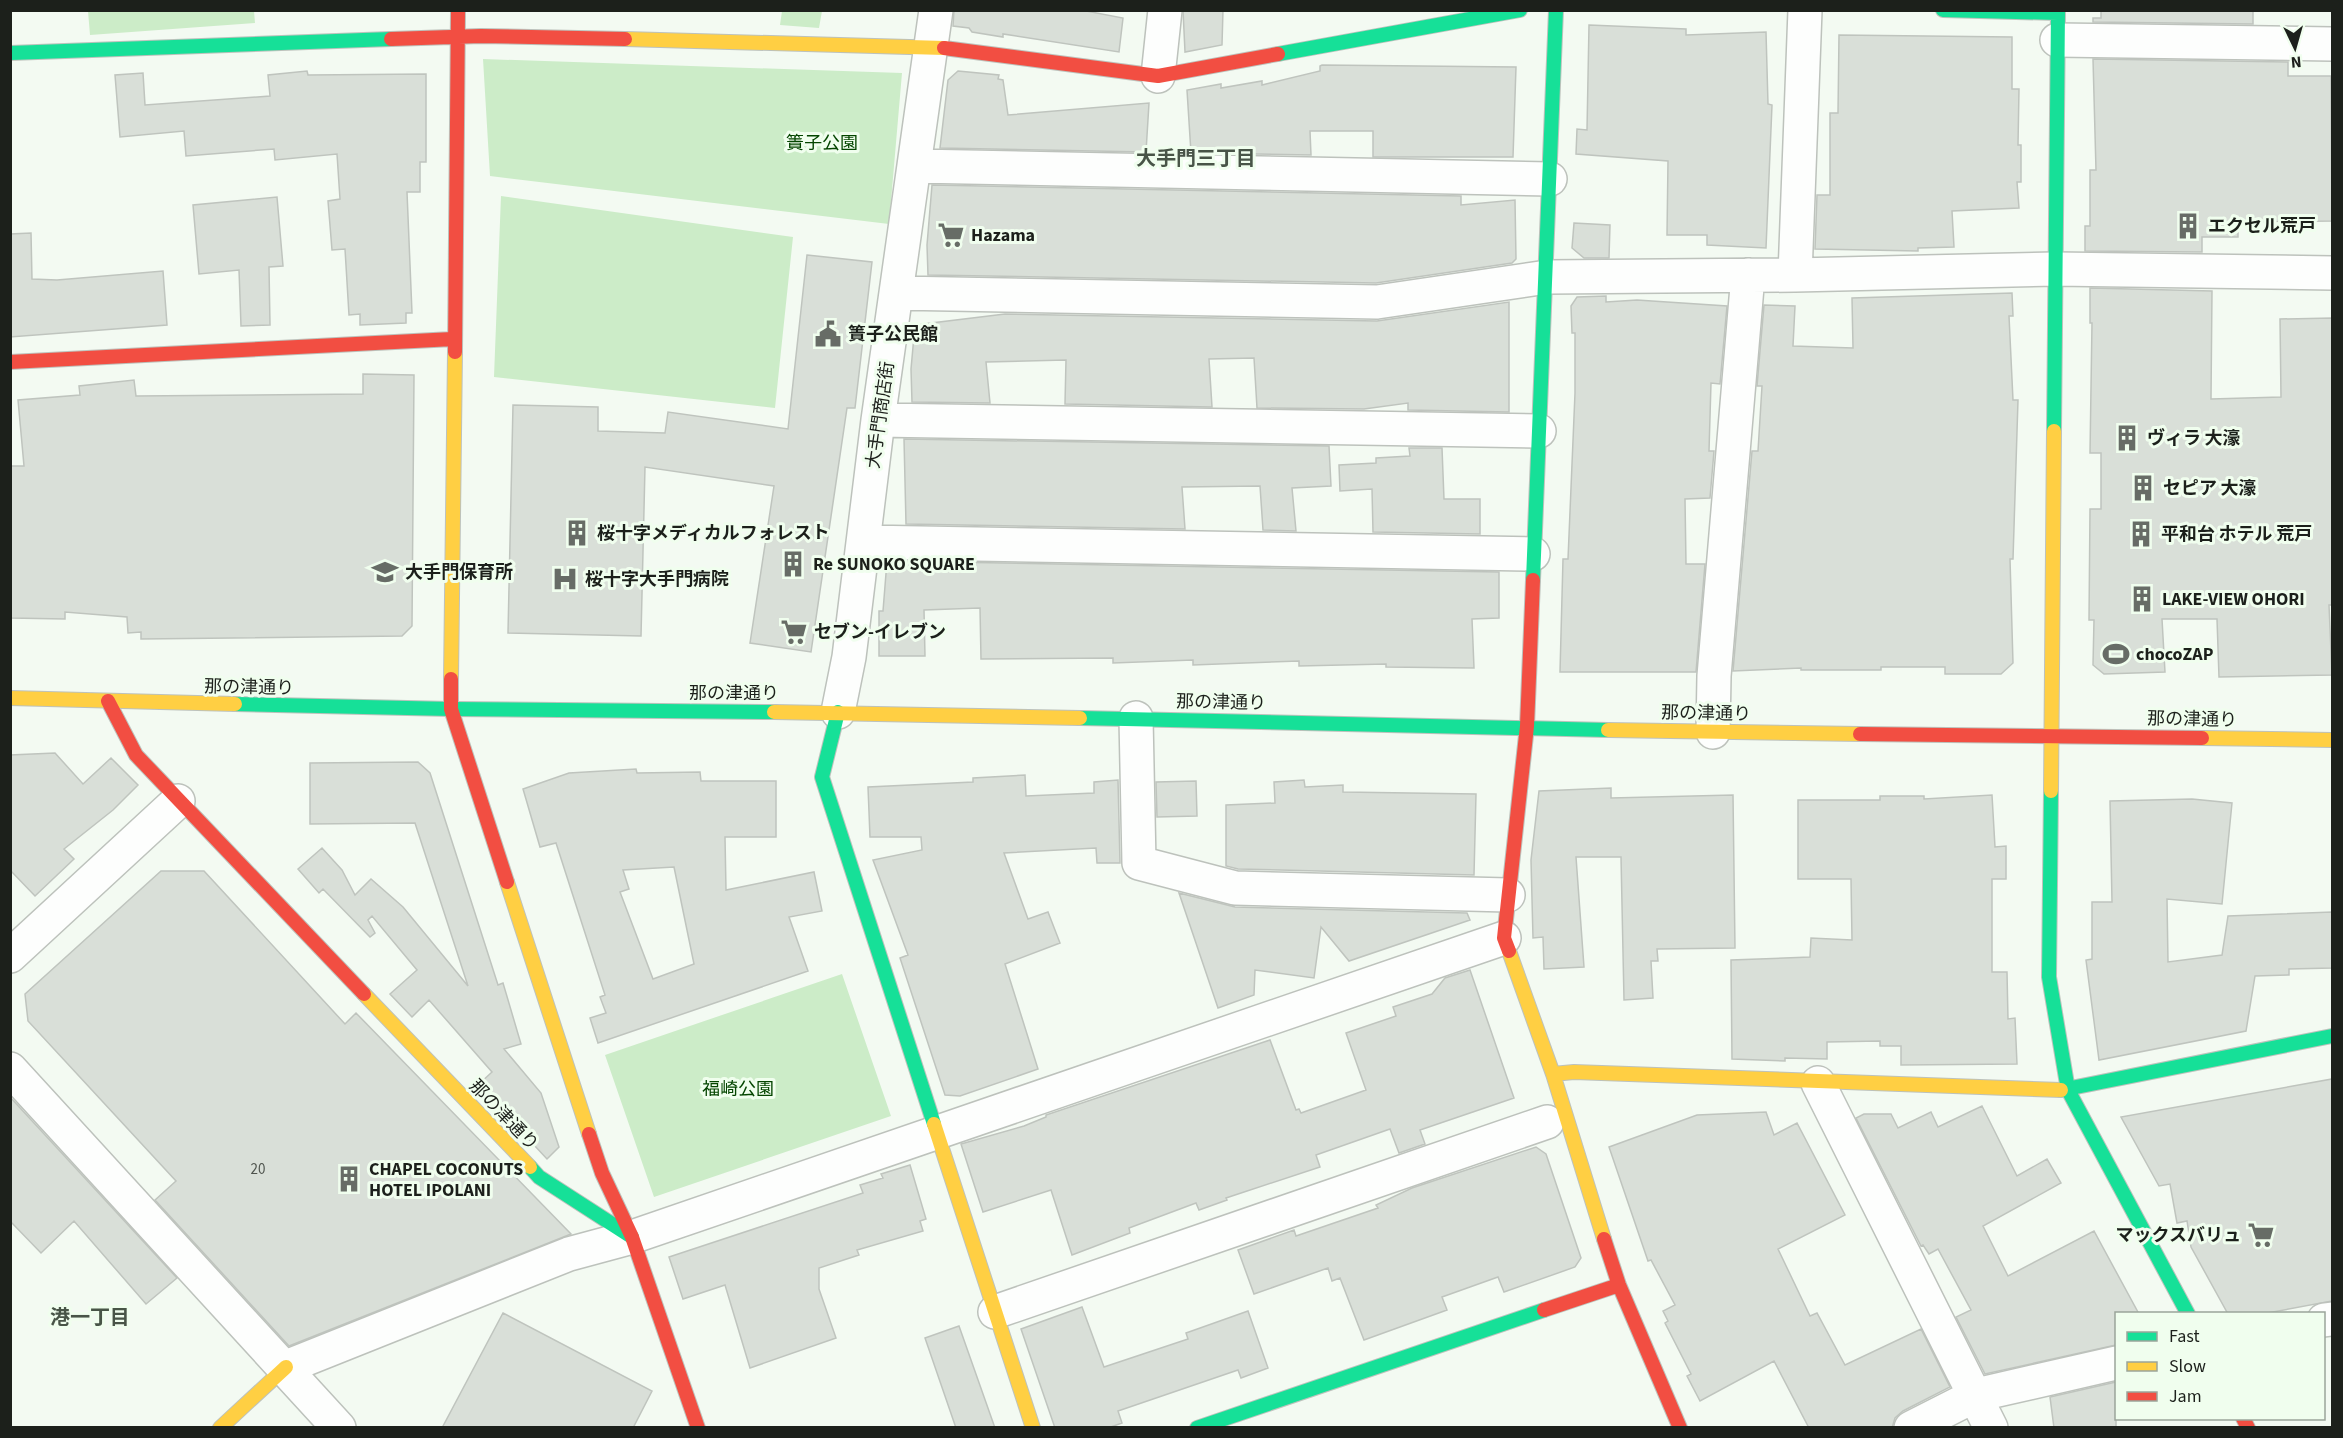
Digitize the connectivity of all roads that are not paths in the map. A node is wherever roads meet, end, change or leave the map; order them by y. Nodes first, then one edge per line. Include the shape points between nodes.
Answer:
1 (458, 10) edge
2 (936, 10) edge
3 (1166, 10) edge
4 (1520, 10) edge
5 (1556, 10) edge
6 (1806, 10) edge
7 (1944, 10) edge
8 (2058, 21) edge
9 (458, 36) junction
10 (2332, 44) edge
11 (932, 46) junction
12 (10, 53) edge
13 (1158, 76) junction
14 (915, 166) junction
15 (1550, 179) junction
16 (2055, 269) junction
17 (2332, 273) edge
18 (1748, 275) junction
19 (1795, 275) junction
20 (1547, 277) junction
21 (897, 293) junction
22 (453, 339) junction
23 (10, 362) edge
24 (878, 420) junction
25 (1539, 431) junction
26 (864, 542) junction
27 (1533, 554) junction
28 (10, 698) edge
29 (108, 701) junction
30 (451, 709) junction
31 (838, 712) junction
32 (1137, 718) junction
33 (1527, 726) junction
34 (1713, 732) junction
35 (2050, 735) junction
36 (2332, 740) edge
37 (178, 801) junction
38 (1508, 895) junction
39 (1503, 938) junction
40 (10, 956) edge
41 (2332, 1036) edge
42 (10, 1069) edge
43 (1553, 1074) junction
44 (1818, 1083) junction
45 (2068, 1090) junction
46 (1547, 1122) dead end
47 (936, 1131) junction
48 (632, 1237) junction
49 (1619, 1286) junction
50 (995, 1312) junction
51 (2187, 1312) edge
52 (2115, 1363) edge
53 (286, 1367) junction
54 (1976, 1395) junction
55 (220, 1428) edge
56 (339, 1428) edge
57 (698, 1428) edge
58 (1033, 1428) edge
59 (1197, 1428) edge
60 (1680, 1428) edge
61 (1911, 1428) edge
62 (1991, 1428) edge

1 - 9 street
2 - 11 street, 大手門商店街
3 - 13 street
4 - 13 street
5 - 15 street
6 - 19 street
7 - 8 street
8 - 10 street
8 - 16 street
9 - 11 street
9 - 12 street
9 - 22 street
11 - 13 street
11 - 14 street, 大手門商店街
14 - 15 street
14 - 21 street, 大手門商店街
15 - 20 street
16 - 17 street
16 - 19 street
16 - 35 street
18 - 19 street
18 - 20 street
18 - 34 street via 1715,664
20 - 21 street via 1377,302
20 - 25 street
21 - 24 street, 大手門商店街
22 - 23 street
22 - 30 street
24 - 25 street
24 - 26 street, 大手門商店街
25 - 27 street
26 - 27 street
26 - 31 street, 大手門商店街
27 - 33 street
28 - 29 street, 那の津通り
29 - 30 street, 那の津通り
29 - 37 street, 那の津通り via 136,755
30 - 31 street, 那の津通り
30 - 48 street via 602,1173
31 - 32 street, 那の津通り
31 - 47 street via 822,777
32 - 33 street, 那の津通り
32 - 38 street via 1139,863 1235,888
33 - 34 street, 那の津通り
33 - 38 street
34 - 35 street, 那の津通り
35 - 36 street, 那の津通り
35 - 45 street via 2049,977
37 - 40 street
37 - 48 street, 那の津通り via 539,1177
38 - 39 street
39 - 43 street
39 - 47 street
41 - 45 street
42 - 53 street
43 - 44 street
43 - 49 street
44 - 45 street
44 - 54 street
45 - 51 street
46 - 50 street
47 - 48 street
47 - 50 street
48 - 53 street via 569,1254
48 - 57 street
49 - 59 street
49 - 60 street
50 - 58 street
52 - 54 street
53 - 55 street
53 - 56 street
54 - 61 street
54 - 62 street

